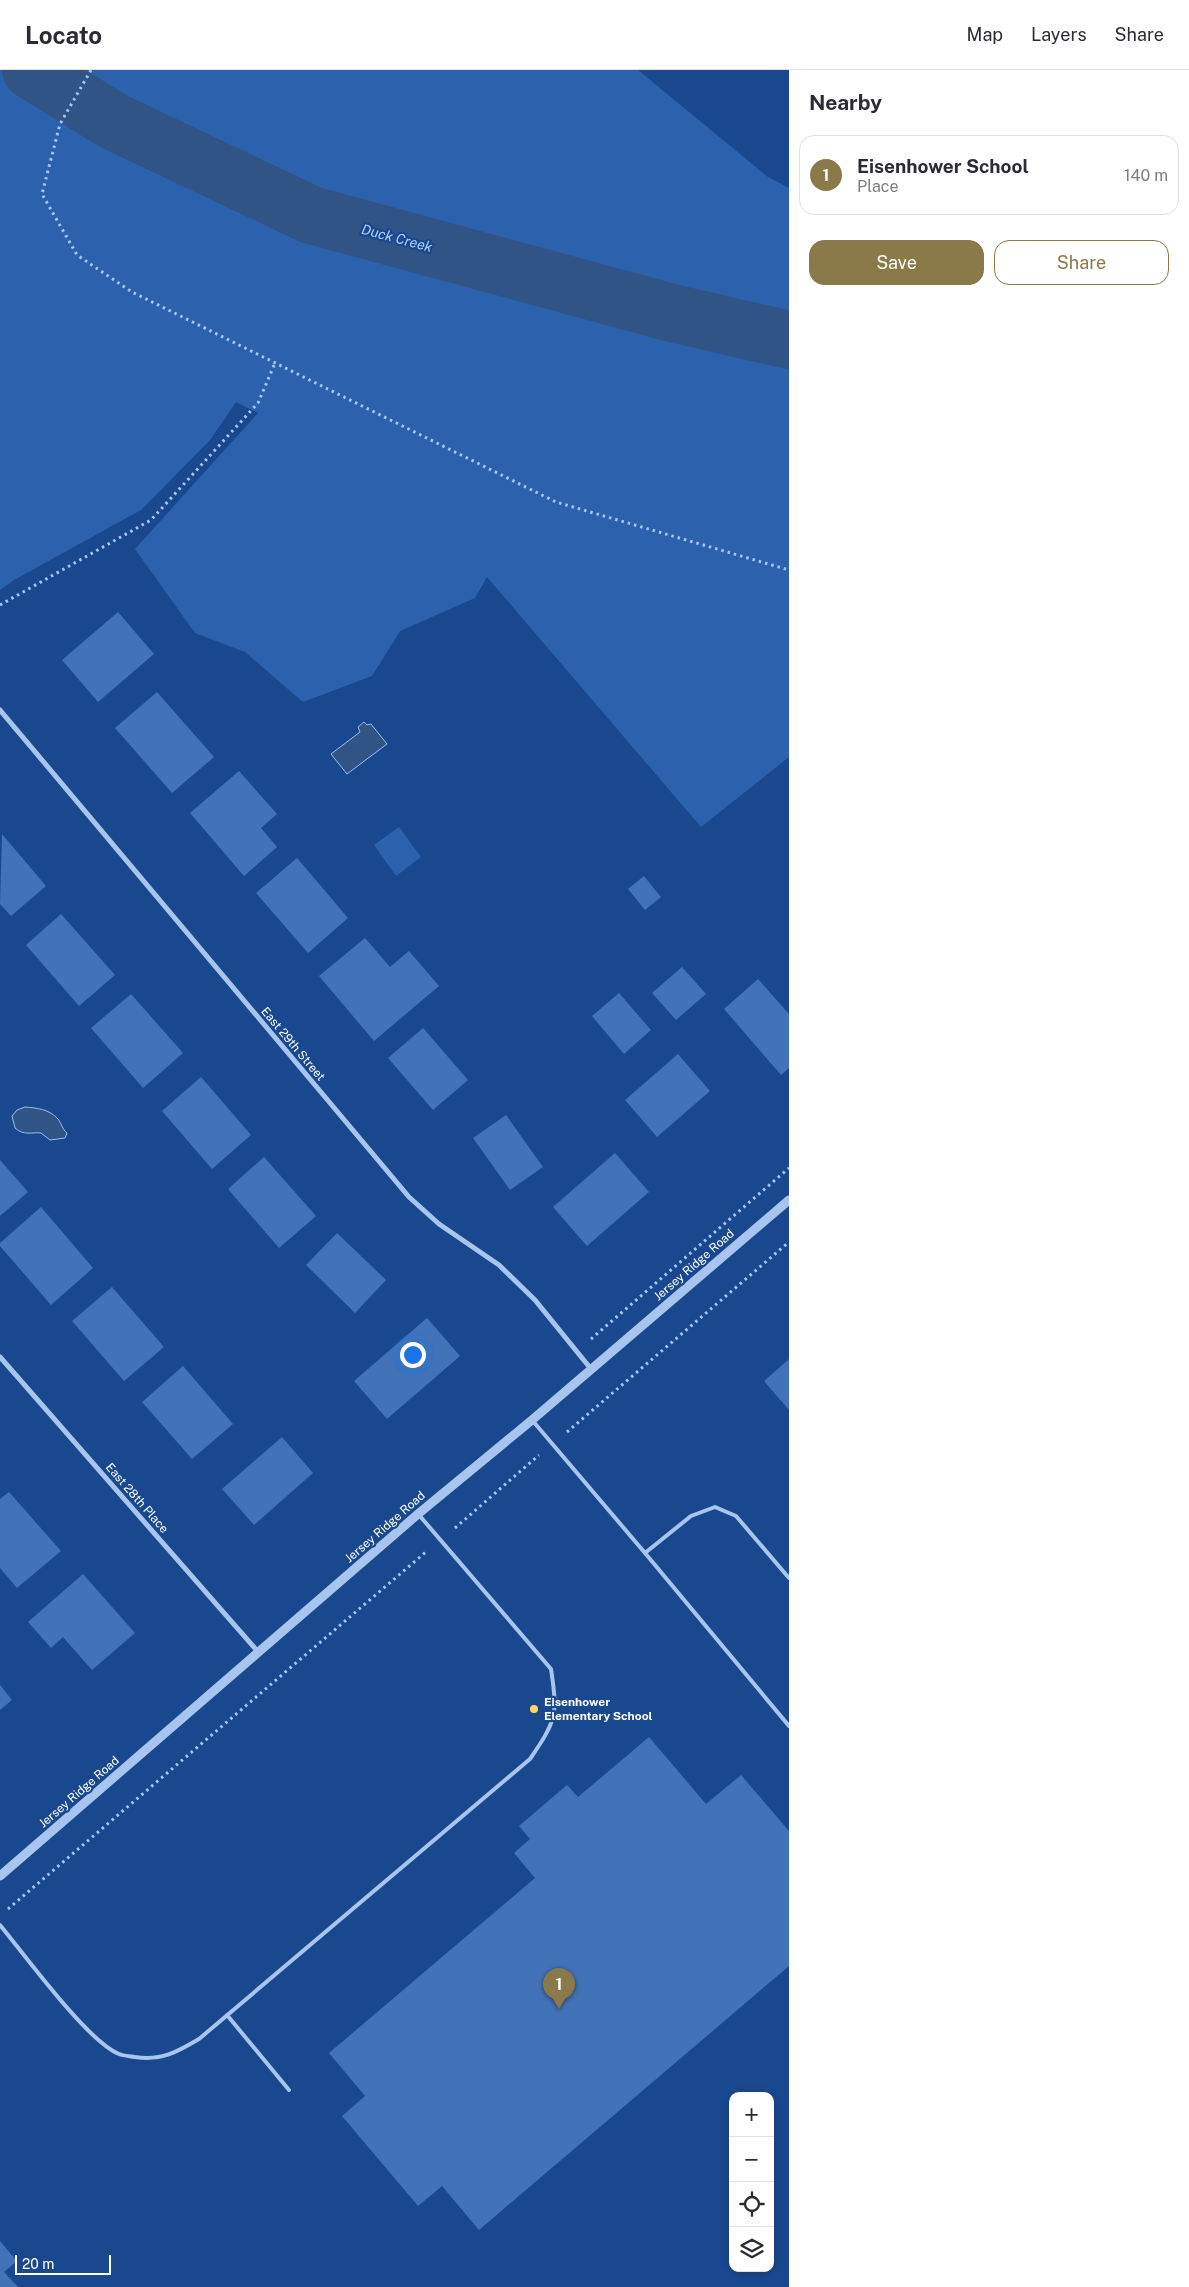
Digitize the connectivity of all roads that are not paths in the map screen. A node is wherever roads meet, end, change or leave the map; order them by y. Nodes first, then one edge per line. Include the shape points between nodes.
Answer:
1 (0, 710) edge
2 (789, 1200) edge
3 (0, 1357) edge
4 (591, 1369) junction
5 (532, 1420) junction
6 (418, 1514) junction
7 (645, 1554) junction
8 (789, 1578) edge
9 (259, 1653) junction
10 (789, 1726) edge
11 (0, 1876) edge
12 (0, 1925) edge
13 (227, 2015) junction
14 (289, 2090) dead end

1 - 4 street, East 29th Street via 409,1197 439,1224 499,1266 534,1300
2 - 4 street, Jersey Ridge Road
3 - 9 street, East 28th Place
4 - 5 street, Jersey Ridge Road
5 - 6 street, Jersey Ridge Road
5 - 7 lane
6 - 9 street, Jersey Ridge Road
6 - 13 lane via 551,1669 556,1700 553,1722 530,1759
7 - 8 lane via 692,1516 715,1507 736,1516
7 - 10 lane
9 - 11 street, Jersey Ridge Road
12 - 13 lane via 73,2014 120,2054 146,2058 170,2055 199,2039
13 - 14 lane

